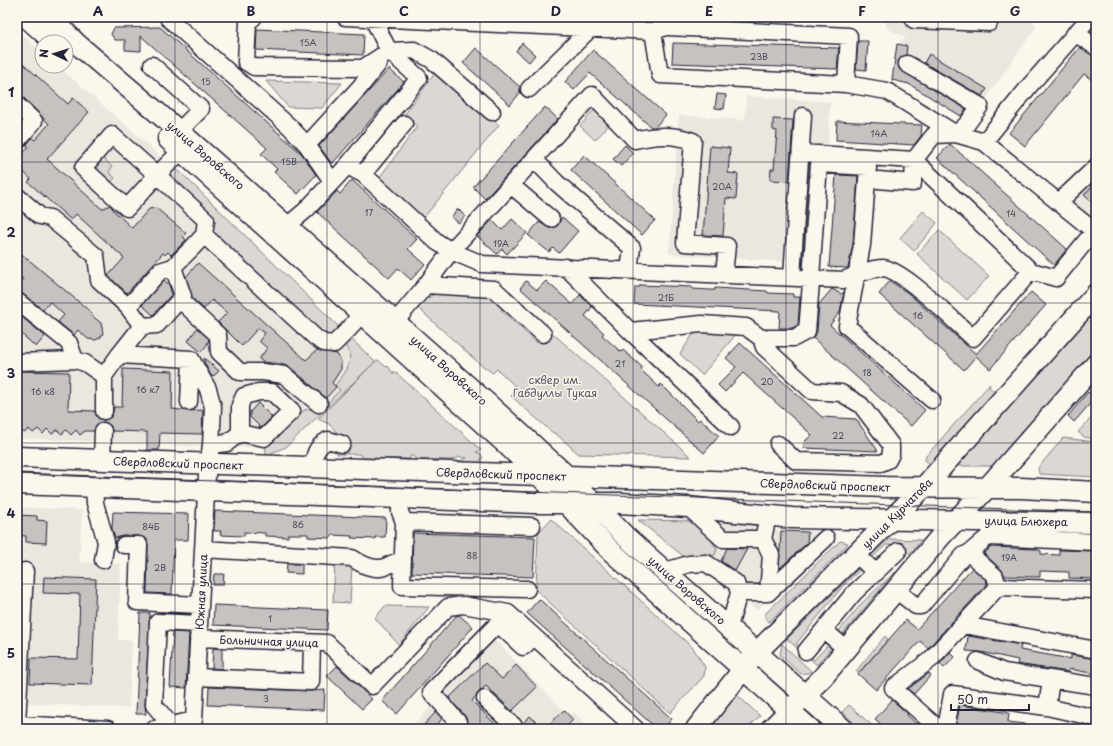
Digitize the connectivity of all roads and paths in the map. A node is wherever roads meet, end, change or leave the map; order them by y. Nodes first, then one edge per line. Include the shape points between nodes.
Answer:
1 (26, 17) edge
2 (50, 17) edge
3 (254, 17) edge
4 (345, 17) edge
5 (355, 17) edge
6 (990, 17) edge
7 (1090, 17) edge
8 (168, 18) edge
9 (374, 18) edge
10 (914, 20) dead end
11 (664, 25) edge
12 (591, 28) junction
13 (1075, 33) junction
14 (45, 34) edge
15 (1096, 47) edge
16 (389, 51) junction
17 (74, 59) edge
18 (907, 64) dead end
19 (152, 65) dead end
20 (846, 84) junction
21 (530, 89) dead end
22 (17, 105) edge
23 (492, 112) dead end
24 (804, 116) dead end
25 (404, 124) dead end
26 (178, 131) junction
27 (956, 134) junction
28 (17, 141) edge
29 (984, 142) junction
30 (307, 145) junction
31 (181, 151) junction
32 (802, 153) junction
33 (534, 160) junction
34 (914, 160) junction
35 (346, 167) junction
36 (1096, 167) edge
37 (363, 174) junction
38 (157, 175) junction
39 (878, 180) dead end
40 (332, 181) junction
41 (511, 185) junction
42 (17, 189) edge
43 (17, 196) edge
44 (1059, 202) junction
45 (50, 218) junction
46 (551, 219) dead end
47 (287, 226) junction
48 (1095, 233) edge
49 (204, 235) junction
50 (452, 251) junction
51 (173, 267) junction
52 (566, 267) junction
53 (629, 270) junction
54 (1031, 271) junction
55 (724, 274) junction
56 (858, 275) junction
57 (803, 277) junction
58 (426, 285) junction
59 (1096, 294) edge
60 (180, 300) junction
61 (17, 301) edge
62 (128, 307) junction
63 (361, 313) junction
64 (395, 322) junction
65 (142, 326) junction
66 (630, 331) junction
67 (544, 334) dead end
68 (761, 338) junction
69 (119, 355) junction
70 (191, 359) junction
71 (75, 360) junction
72 (17, 362) edge
73 (1096, 364) edge
74 (104, 376) junction
75 (932, 400) dead end
76 (189, 402) dead end
77 (319, 404) dead end
78 (240, 405) junction
79 (213, 407) junction
80 (104, 411) dead end
81 (731, 427) dead end
82 (103, 431) dead end
83 (240, 433) junction
84 (342, 444) dead end
85 (778, 444) dead end
86 (210, 455) junction
87 (17, 457) edge
88 (102, 460) junction
89 (808, 462) junction
90 (313, 468) junction
91 (539, 476) junction
92 (568, 477) junction
93 (17, 484) edge
94 (806, 484) junction
95 (94, 486) junction
96 (924, 487) junction
97 (986, 489) junction
98 (207, 490) junction
99 (1096, 492) edge
100 (400, 496) junction
101 (565, 503) junction
102 (592, 503) junction
103 (688, 507) junction
104 (768, 516) junction
105 (891, 518) junction
106 (956, 520) junction
107 (404, 522) junction
108 (1096, 523) edge
109 (532, 526) dead end
110 (826, 538) dead end
111 (763, 539) junction
112 (1096, 542) edge
113 (124, 545) dead end
114 (898, 551) dead end
115 (856, 554) junction
116 (970, 554) junction
117 (203, 555) junction
118 (103, 560) dead end
119 (403, 561) junction
120 (25, 570) dead end
121 (665, 571) junction
122 (876, 572) junction
123 (994, 578) junction
124 (449, 587) junction
125 (190, 588) dead end
126 (527, 589) dead end
127 (896, 590) junction
128 (1096, 590) edge
129 (739, 593) junction
130 (768, 593) junction
131 (200, 605) junction
132 (448, 607) junction
133 (503, 618) junction
134 (964, 625) junction
135 (729, 627) junction
136 (824, 630) junction
137 (198, 631) junction
138 (312, 643) junction
139 (846, 649) junction
140 (1096, 650) edge
141 (806, 651) dead end
142 (756, 653) junction
143 (978, 661) dead end
144 (742, 668) junction
145 (196, 677) junction
146 (1051, 680) junction
147 (1096, 686) edge
148 (805, 696) junction
149 (485, 699) dead end
150 (1047, 708) junction
151 (789, 710) junction
152 (1096, 718) edge
153 (17, 724) edge
154 (170, 724) junction
155 (514, 726) dead end
156 (108, 729) edge
157 (154, 729) edge
158 (456, 729) edge
159 (636, 729) edge
160 (696, 729) edge
161 (771, 729) edge
162 (810, 729) edge
163 (843, 729) edge
164 (939, 729) edge
165 (946, 729) edge

1 - 14 main road
2 - 26 main road, улица Воровского via 76,43
3 - 16 street via 248,22 246,62 254,67 363,68
4 - 5 street
5 - 9 street
6 - 10 street via 989,23
7 - 13 street
8 - 30 street
9 - 12 street
9 - 16 street
11 - 12 street
11 - 20 street via 849,36
11 - 20 street via 660,76
12 - 21 street
13 - 15 street
13 - 29 street
16 - 23 street via 414,50 432,60
16 - 30 street
16 - 35 street via 419,78
17 - 31 main road, улица Воровского
18 - 27 street via 980,106
19 - 26 street via 201,109
20 - 27 street via 887,91
22 - 28 street via 34,121
24 - 32 street
25 - 37 street
26 - 47 main road, улица Воровского
27 - 29 street
27 - 34 street via 934,135
29 - 44 street
30 - 40 street
31 - 38 street
31 - 63 main road, улица Воровского
32 - 34 street
32 - 57 street
33 - 41 street
33 - 53 street via 632,248
33 - 55 street via 592,95 635,140 649,136 677,136 693,141 686,243 727,246
34 - 39 street via 913,183
34 - 54 street
35 - 37 street
35 - 40 street
36 - 44 street
37 - 50 street via 424,231
38 - 38 street via 127,208 83,168 112,135
38 - 49 street via 206,220
40 - 47 street via 306,210
41 - 46 street
41 - 50 street
42 - 45 street via 34,196
43 - 45 street via 40,216
44 - 48 street
45 - 62 street via 96,256 99,280
47 - 64 main road, улица Воровского
48 - 54 street via 1056,278
49 - 51 street
49 - 63 street via 324,343 334,344
50 - 52 street via 482,264
50 - 58 street
51 - 60 street via 183,296
51 - 62 street via 160,271
52 - 53 street
52 - 66 street
53 - 55 street
54 - 56 street via 973,338 893,270 874,269
55 - 57 street
56 - 57 street via 844,280
56 - 57 street via 868,167 819,164
56 - 75 street via 847,326
57 - 68 street via 811,283 807,332 794,338
58 - 64 street
58 - 67 street via 494,289
59 - 96 main road, улица Курчатова
60 - 65 street via 157,325
60 - 77 street via 218,335 219,352 240,372 284,375
61 - 71 street via 69,343
62 - 65 street
63 - 91 main road, улица Воровского
64 - 92 main road, улица Воровского
65 - 69 street
66 - 68 street via 702,324 746,327
66 - 81 street
68 - 89 street via 764,347 812,390 841,393 861,405 891,445 888,460 881,462
69 - 70 street
69 - 74 street
70 - 76 street
70 - 79 street, Южная улица via 208,389
71 - 72 street
71 - 74 street via 85,363
73 - 97 main road
74 - 80 street
78 - 79 street
78 - 83 street
78 - 83 street via 244,396 272,392 292,411 264,438
79 - 86 street, Южная улица
82 - 88 street
83 - 86 street
84 - 90 street via 328,440 321,444 315,450
85 - 89 street via 796,461
86 - 88 main road, Свердловский проспект
86 - 90 main road, Свердловский проспект
86 - 98 street, Южная улица
87 - 88 main road, Свердловский проспект
89 - 94 street
90 - 91 main road, Свердловский проспект
91 - 92 main road, Свердловский проспект
91 - 101 main road, улица Воровского
92 - 94 main road, Свердловский проспект
92 - 102 main road, улица Воровского
93 - 95 main road
94 - 96 main road, Свердловский проспект
95 - 98 main road
95 - 118 street via 95,503 106,542
96 - 97 main road, Свердловский проспект
96 - 105 main road, улица Курчатова
97 - 99 main road
97 - 106 main road
98 - 100 main road
98 - 117 street, Южная улица
100 - 101 main road
100 - 107 street via 400,512
101 - 102 main road
101 - 144 main road, улица Воровского via 611,551
102 - 103 main road
102 - 121 main road, улица Воровского
103 - 104 main road
103 - 111 street via 723,539
104 - 105 main road
104 - 111 street
105 - 106 main road
105 - 115 main road, улица Курчатова
106 - 108 main road, улица Блюхера
106 - 127 main road
107 - 109 street
107 - 119 street
110 - 130 street
111 - 130 street via 771,555
112 - 116 street via 989,537 980,542
113 - 131 street via 139,546 137,602
114 - 122 street
115 - 122 street
115 - 142 main road, улица Курчатова
116 - 123 street
116 - 127 street via 964,555 921,606 916,606
117 - 119 street via 352,558 364,566 382,568 395,561
117 - 125 street via 192,560
117 - 131 street, Южная улица
119 - 124 street via 402,586
120 - 153 street
121 - 129 street via 688,564 706,563 736,583
121 - 135 main road, улица Воровского
122 - 136 street
123 - 128 street
123 - 134 street
124 - 126 street
124 - 132 street
127 - 139 main road
129 - 130 street
129 - 135 street
131 - 137 street, Южная улица
132 - 133 street via 463,605
132 - 138 street, Больничная улица via 372,686 327,644
133 - 158 street via 432,692 458,722
133 - 159 street via 534,637
134 - 140 street
134 - 164 street via 930,660 893,688
135 - 142 main road, улица Воровского
136 - 139 street
136 - 141 street
137 - 138 street, Больничная улица
137 - 145 street, Южная улица
137 - 154 street, Больничная улица via 158,622 154,705
138 - 145 street via 311,682
139 - 148 main road
142 - 144 main road, улица Курчатова
142 - 148 main road, улица Воровского
143 - 146 street via 1004,672
144 - 151 main road, улица Воровского
144 - 160 main road, улица Курчатова
145 - 154 street, Южная улица via 194,720
146 - 147 street
146 - 150 street
148 - 151 main road
148 - 163 main road, улица Воровского
149 - 155 street
150 - 152 street
150 - 165 street via 952,694
151 - 161 main road
151 - 162 main road, улица Воровского
153 - 156 street
154 - 157 street

